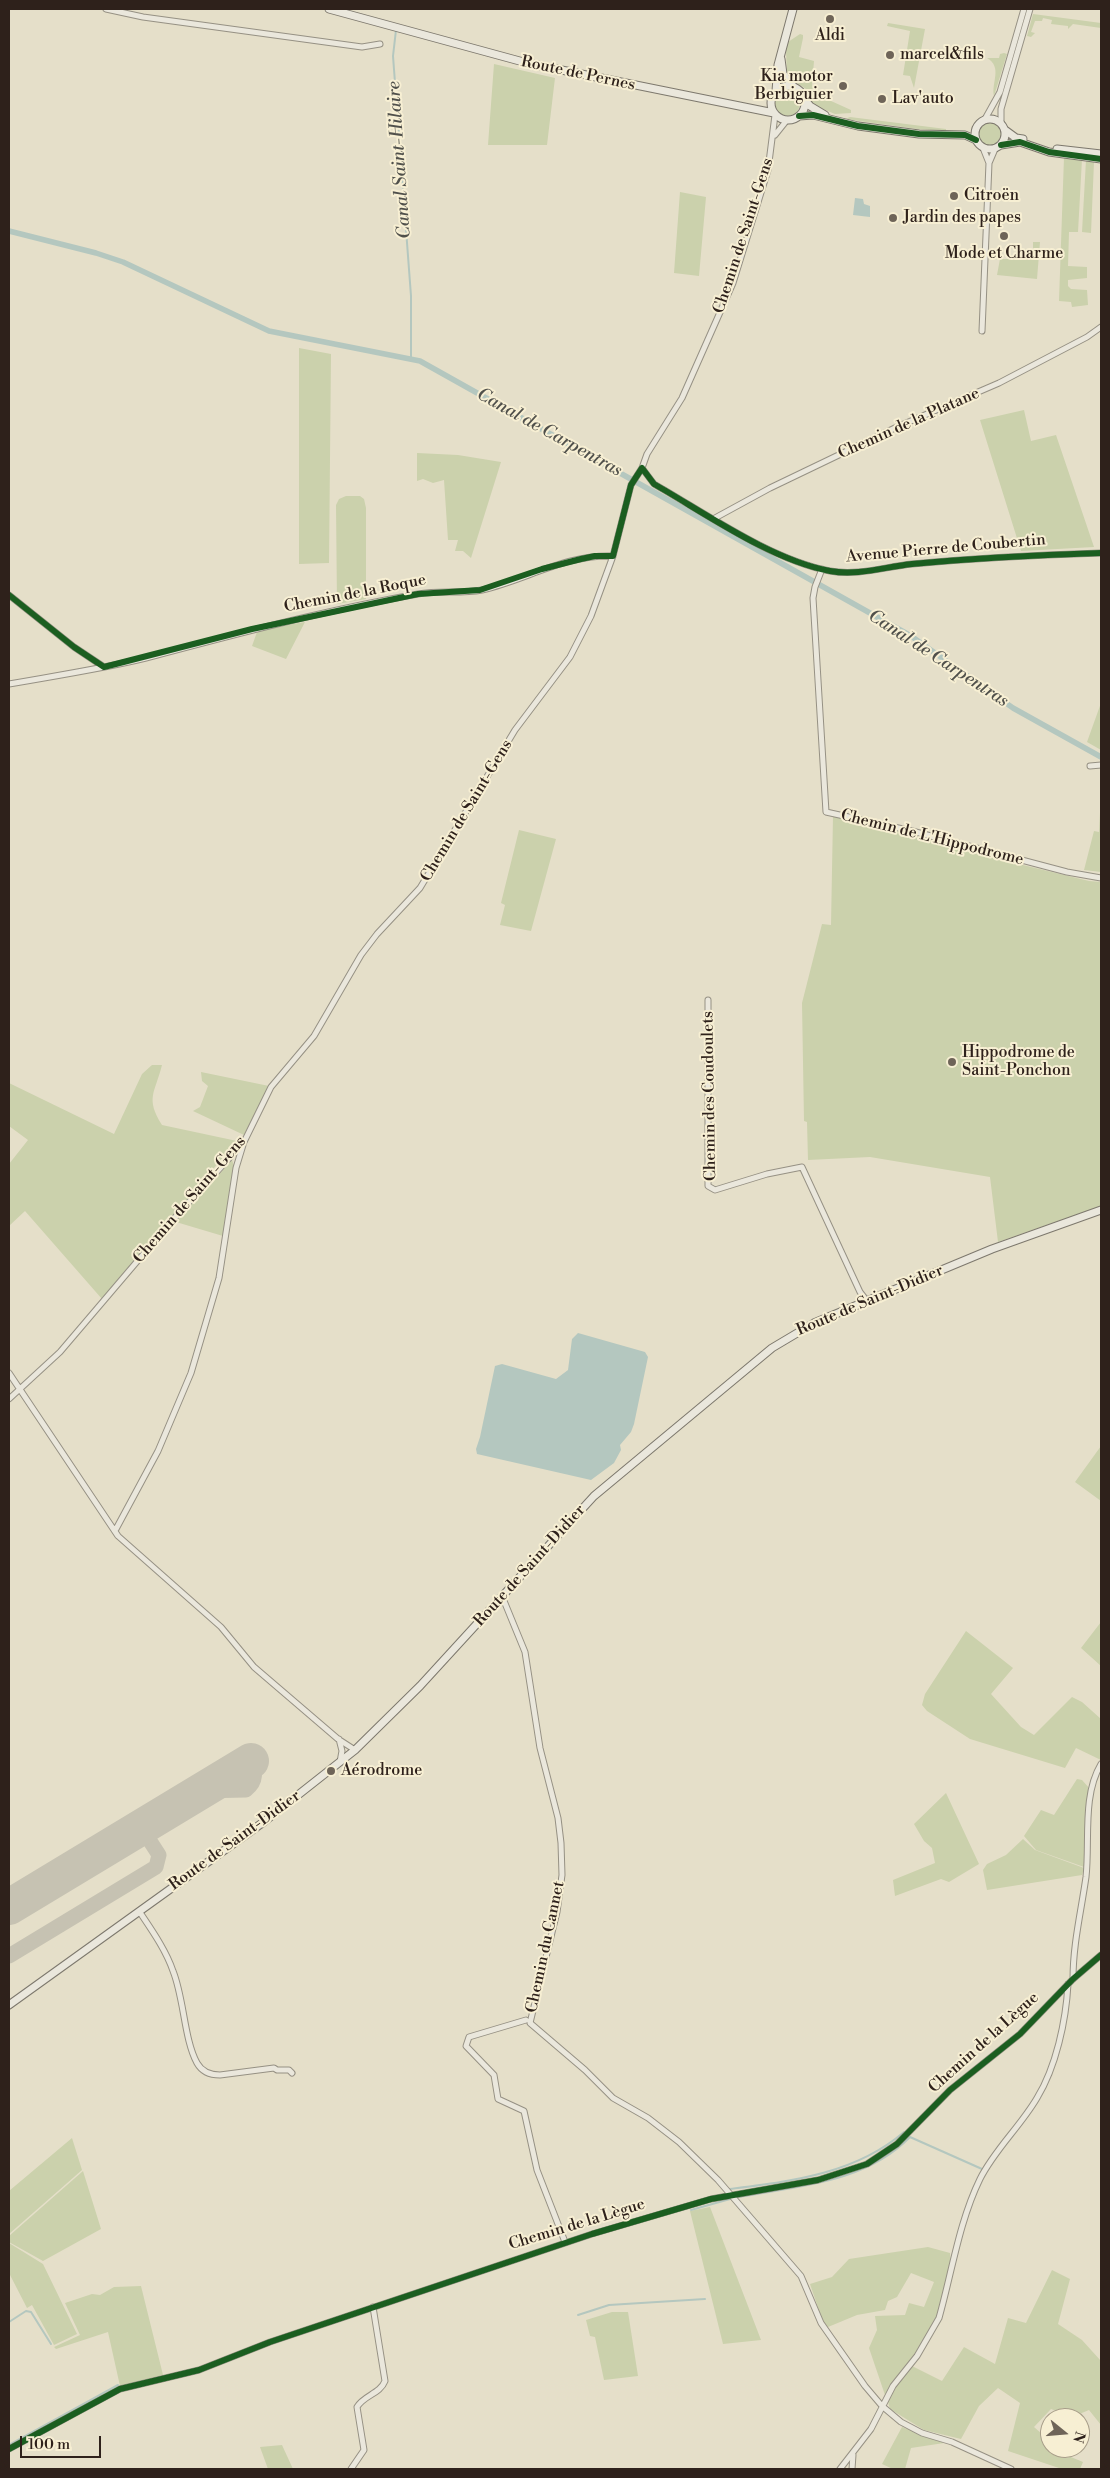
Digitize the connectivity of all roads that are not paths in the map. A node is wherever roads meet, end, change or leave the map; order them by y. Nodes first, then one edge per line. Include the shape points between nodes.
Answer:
1 (106, 9) edge
2 (114, 9) edge
3 (329, 9) edge
4 (793, 9) edge
5 (1024, 9) edge
6 (1030, 9) edge
7 (120, 13) junction
8 (380, 44) dead end
9 (781, 54) junction
10 (793, 86) junction
11 (776, 90) junction
12 (771, 99) junction
13 (805, 100) junction
14 (751, 108) junction
15 (775, 114) junction
16 (799, 116) junction
17 (787, 120) junction
18 (834, 120) junction
19 (985, 120) junction
20 (977, 126) junction
21 (1003, 127) junction
22 (949, 135) junction
23 (774, 136) junction
24 (976, 140) junction
25 (998, 147) junction
26 (983, 148) junction
27 (1101, 154) edge
28 (1101, 159) edge
29 (989, 164) junction
30 (1101, 327) edge
31 (982, 331) dead end
32 (642, 468) junction
33 (714, 518) junction
34 (1101, 553) edge
35 (612, 556) junction
36 (822, 569) junction
37 (9, 595) edge
38 (104, 667) junction
39 (9, 684) edge
40 (1101, 765) edge
41 (1090, 766) dead end
42 (1101, 878) edge
43 (708, 1000) dead end
44 (244, 1142) junction
45 (1101, 1210) edge
46 (867, 1301) junction
47 (9, 1373) edge
48 (19, 1389) junction
49 (9, 1399) edge
50 (116, 1529) junction
51 (502, 1596) junction
52 (340, 1741) junction
53 (354, 1751) junction
54 (339, 1764) junction
55 (1101, 1764) edge
56 (139, 1911) junction
57 (1101, 1955) edge
58 (1073, 1980) junction
59 (1068, 1984) junction
60 (9, 2005) edge
61 (526, 2020) dead end
62 (292, 2073) dead end
63 (730, 2194) junction
64 (565, 2242) junction
65 (373, 2308) junction
66 (882, 2406) junction
67 (9, 2449) edge
68 (853, 2453) junction
69 (351, 2469) edge
70 (840, 2469) edge
71 (852, 2469) edge
72 (1012, 2469) edge

1 - 7 street
2 - 7 street
3 - 14 main road, Route de Pernes via 590,78
4 - 9 main road
5 - 19 street via 1000,92
6 - 21 street via 1001,109
7 - 8 street via 362,47
9 - 10 main road via 783,74
9 - 11 main road
10 - 11 main road
10 - 13 main road
11 - 12 main road
12 - 14 main road
12 - 15 main road
13 - 16 main road
13 - 18 main road
14 - 15 main road, Route de Pernes
15 - 17 main road
15 - 23 street, Chemin de Saint-Gens
16 - 17 main road
16 - 18 main road via 813,115
17 - 23 street, Chemin de Saint-Gens
18 - 22 main road via 876,129
19 - 20 main road
19 - 21 main road via 996,120
20 - 22 main road
20 - 24 main road
21 - 25 main road via 1005,138
21 - 27 main road via 1016,138 1045,148
22 - 24 main road via 965,135
23 - 32 street, Chemin de Saint-Gens via 763,187 723,308 682,398 647,454
24 - 26 main road
25 - 26 main road
25 - 28 main road via 1020,142 1049,152
25 - 29 street
26 - 29 street
29 - 31 street
30 - 33 street, Chemin de la Platane via 999,383 897,427
32 - 33 street, Avenue Pierre de Coubertin via 654,484
32 - 35 street, Chemin de Saint-Gens via 632,483
33 - 36 street, Avenue Pierre de Coubertin via 777,553
34 - 36 street, Avenue Pierre de Coubertin via 911,564 856,572
35 - 38 street, Chemin de la Roque via 595,556 542,569 480,590 418,594 252,629
35 - 44 street, Chemin de Saint-Gens via 591,616 570,657 515,730 420,888 361,955 314,1036 270,1087
36 - 42 street, Chemin de L'Hippodrome via 813,598 826,812
37 - 38 street
38 - 39 street, Chemin de la Roque
40 - 41 street
43 - 46 street, Chemin des Coudoulets via 708,1186 715,1190 802,1167
44 - 48 street, Chemin de Saint-Gens via 60,1352
44 - 50 street via 236,1168 219,1278 191,1373 144,1480
45 - 46 main road, Route de Saint-Didier via 992,1249
46 - 51 main road, Route de Saint-Didier via 799,1330 745,1369 594,1496
47 - 48 street
48 - 49 street, Chemin de Saint-Gens
48 - 50 street
50 - 52 street via 118,1536 221,1626 254,1667
51 - 53 main road, Route de Saint-Didier via 409,1698
51 - 63 street, Chemin du Cannet via 525,1652 540,1748 562,1843 562,1875 556,1912 530,2024 613,2098 648,2118 679,2142
52 - 53 street
52 - 54 street
53 - 54 main road, Route de Saint-Didier
54 - 56 main road, Route de Saint-Didier
55 - 58 street via 1092,1787 1087,1864 1075,1934
56 - 60 main road, Route de Saint-Didier
56 - 62 street via 173,1970 191,2046 203,2070 211,2075 274,2068
57 - 58 street, Chemin de la Lègue
58 - 59 street, Chemin de la Lègue
59 - 63 street, Chemin de la Lègue via 1020,2034 950,2090 886,2153 867,2164 818,2180
59 - 66 street via 1058,2039 1038,2097 999,2147 981,2177 966,2211 939,2318
61 - 64 street via 479,2032 469,2037 466,2046 494,2075 498,2099 524,2111 537,2170
63 - 64 street, Chemin de la Lègue
63 - 66 street, Chemin du Cannet via 801,2276 820,2324
64 - 65 street, Chemin de la Lègue
65 - 67 street, Chemin de la Lègue via 270,2342 199,2370 120,2389
65 - 69 street via 385,2381 382,2388 357,2407 364,2450
66 - 68 street via 871,2429
66 - 72 street, Chemin du Cannet via 901,2422 922,2433 952,2442
68 - 70 street
68 - 71 street

